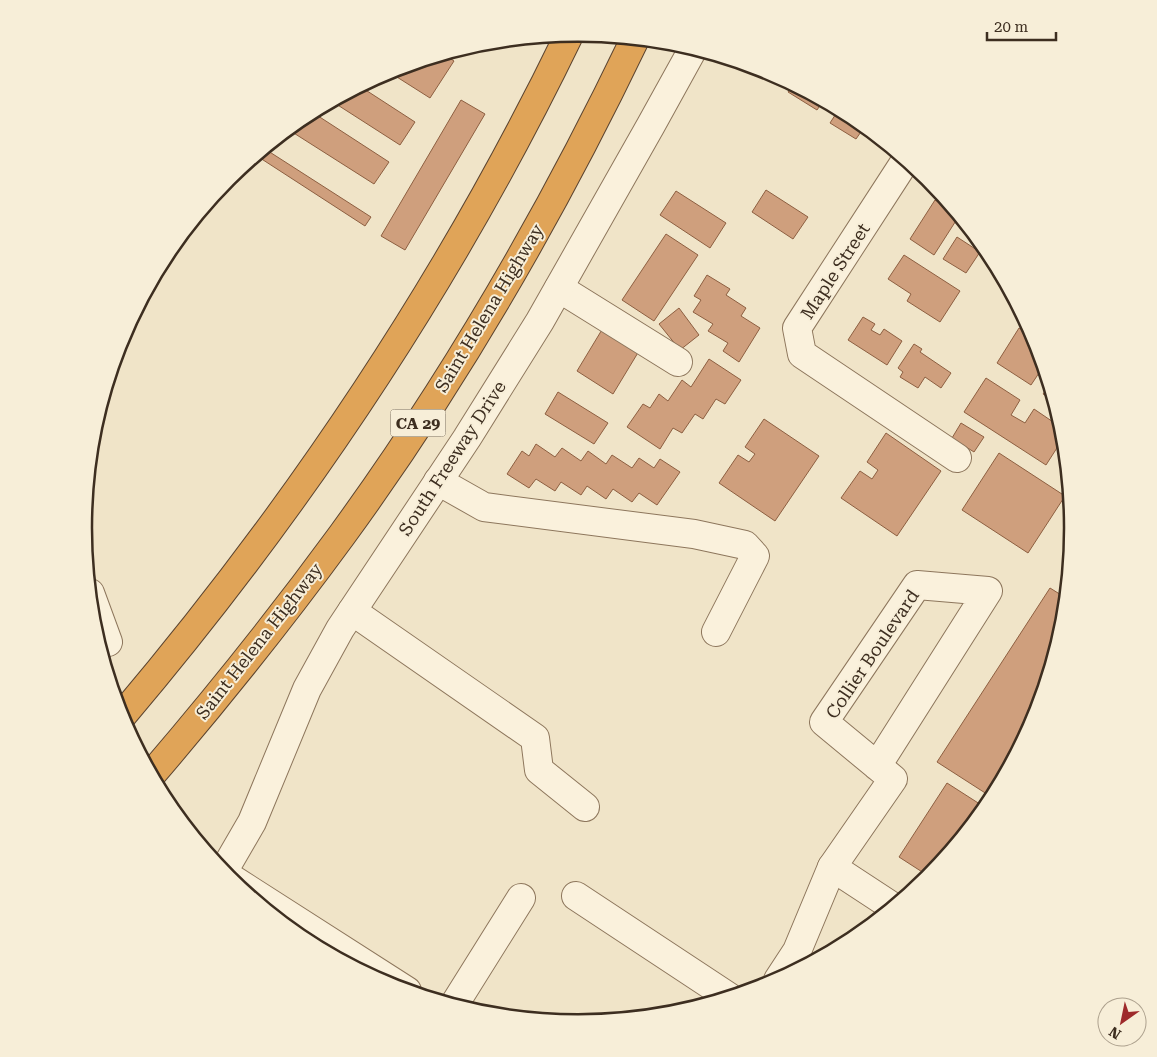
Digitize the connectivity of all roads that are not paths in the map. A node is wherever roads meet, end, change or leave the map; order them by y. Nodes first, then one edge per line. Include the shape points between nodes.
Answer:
1 (565, 43) edge
2 (632, 46) edge
3 (689, 56) edge
4 (902, 166) edge
5 (559, 288) junction
6 (678, 362) dead end
7 (957, 458) dead end
8 (438, 481) junction
9 (352, 611) junction
10 (103, 629) edge
11 (716, 632) dead end
12 (108, 642) dead end
13 (127, 709) edge
14 (877, 766) junction
15 (157, 768) edge
16 (585, 807) dead end
17 (228, 865) edge
18 (832, 866) junction
19 (576, 896) dead end
20 (521, 898) dead end
21 (887, 904) edge
22 (786, 967) edge
23 (722, 993) edge
24 (458, 999) edge

1 - 13 highway via 451,258 383,367 225,591
2 - 15 highway, Saint Helena Highway / CA 29 via 557,193 507,281 400,451 283,614
3 - 5 street, South Freeway Drive
4 - 7 street, Maple Street via 797,328 802,354
5 - 6 street
5 - 8 street, South Freeway Drive
8 - 9 street, South Freeway Drive
8 - 11 street via 484,507 694,534 745,545 755,556
9 - 16 street via 535,738 539,770
9 - 17 street, South Freeway Drive via 307,689 252,822
10 - 12 street
14 - 14 street, Collier Boulevard via 824,722 917,585 988,591
14 - 18 street, Collier Boulevard via 893,779
18 - 21 street
18 - 22 street
19 - 23 street
20 - 24 street

